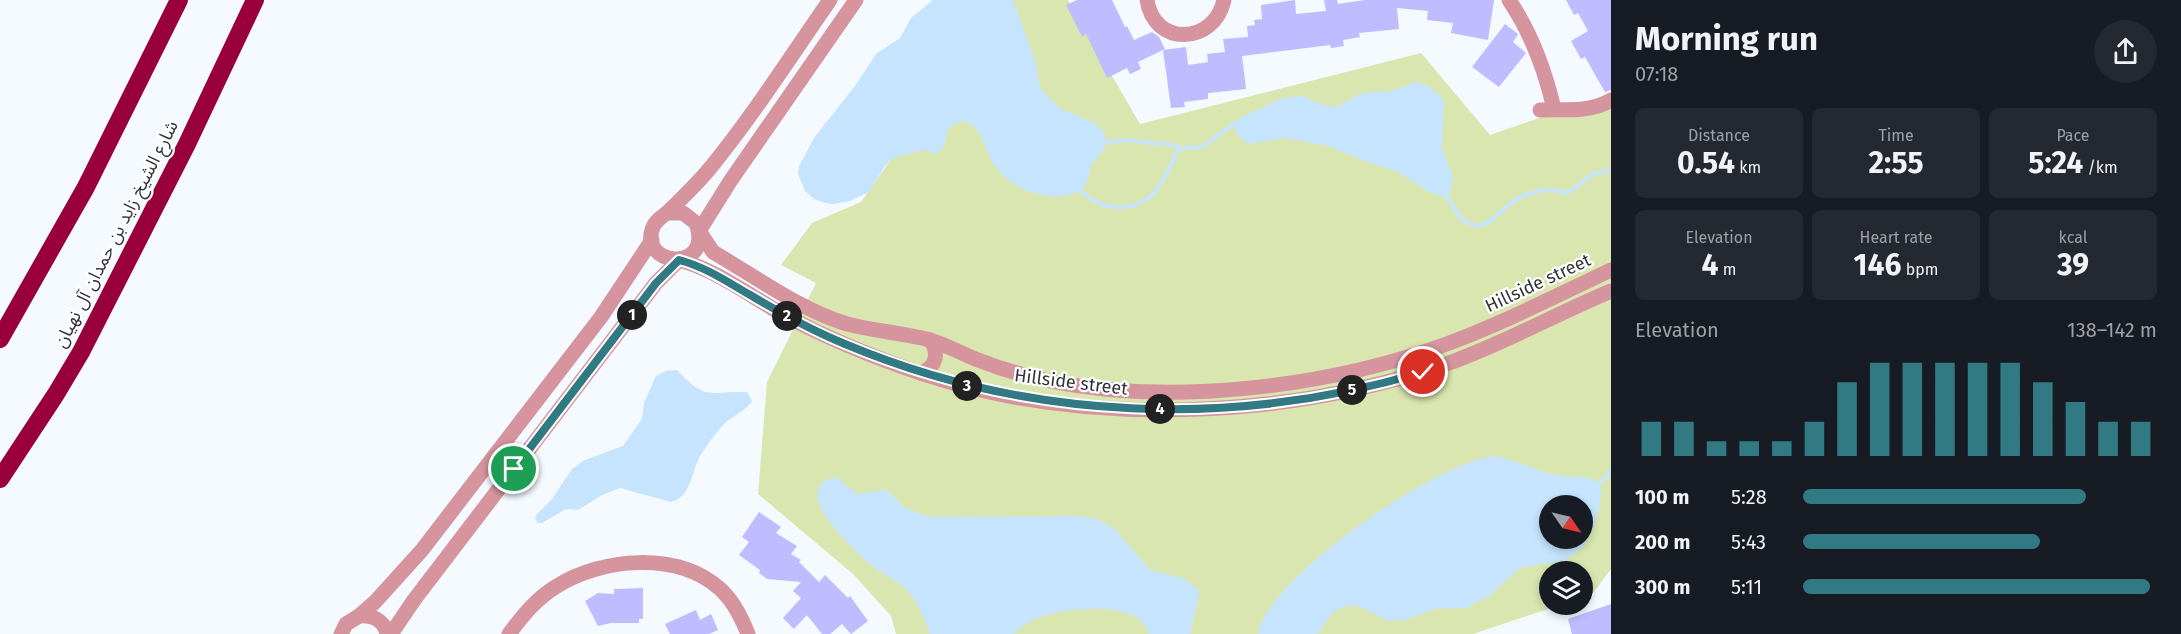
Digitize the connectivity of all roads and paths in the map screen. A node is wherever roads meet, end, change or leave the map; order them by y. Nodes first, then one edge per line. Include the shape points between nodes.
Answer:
1 (179, 0) edge
2 (255, 0) edge
3 (830, 0) edge
4 (856, 0) edge
5 (1147, 0) edge
6 (1224, 0) edge
7 (1509, 0) edge
8 (1611, 100) edge
9 (667, 213) junction
10 (699, 231) junction
11 (652, 240) junction
12 (679, 260) junction
13 (1611, 270) edge
14 (1611, 291) edge
15 (0, 339) edge
16 (930, 340) junction
17 (921, 373) junction
18 (0, 479) edge
19 (359, 616) junction
20 (340, 634) edge
21 (389, 634) edge
22 (509, 634) edge
23 (748, 634) edge

1 - 15 highway via 86,187
2 - 18 highway, شارع الشيخ زايد بن حمدان آل نهيان via 81,352
3 - 9 street via 723,151
4 - 10 street
5 - 6 street via 1151,15 1163,28 1179,35 1212,24
7 - 8 street via 1533,42 1545,75 1547,110 1596,107
9 - 10 street via 683,213 696,223
9 - 11 street via 654,224
10 - 12 street via 693,253
10 - 16 street, Hillside street via 713,252 805,307 847,324
11 - 12 street via 658,253
11 - 19 street via 601,317 520,425 415,559
12 - 17 street, Hillside street via 693,263 815,331
12 - 21 street via 650,291
13 - 16 street, Hillside street via 1490,327 1413,355 1323,377 1241,388 1159,391 1076,385 1001,368
14 - 17 street, Hillside street via 1450,363 1368,387 1285,402 1190,409 1112,408 1015,396
16 - 17 street via 935,359
19 - 20 street via 346,624
19 - 21 street via 375,618
22 - 23 street via 529,608 575,576 611,566 645,563 693,573 717,586 736,607

